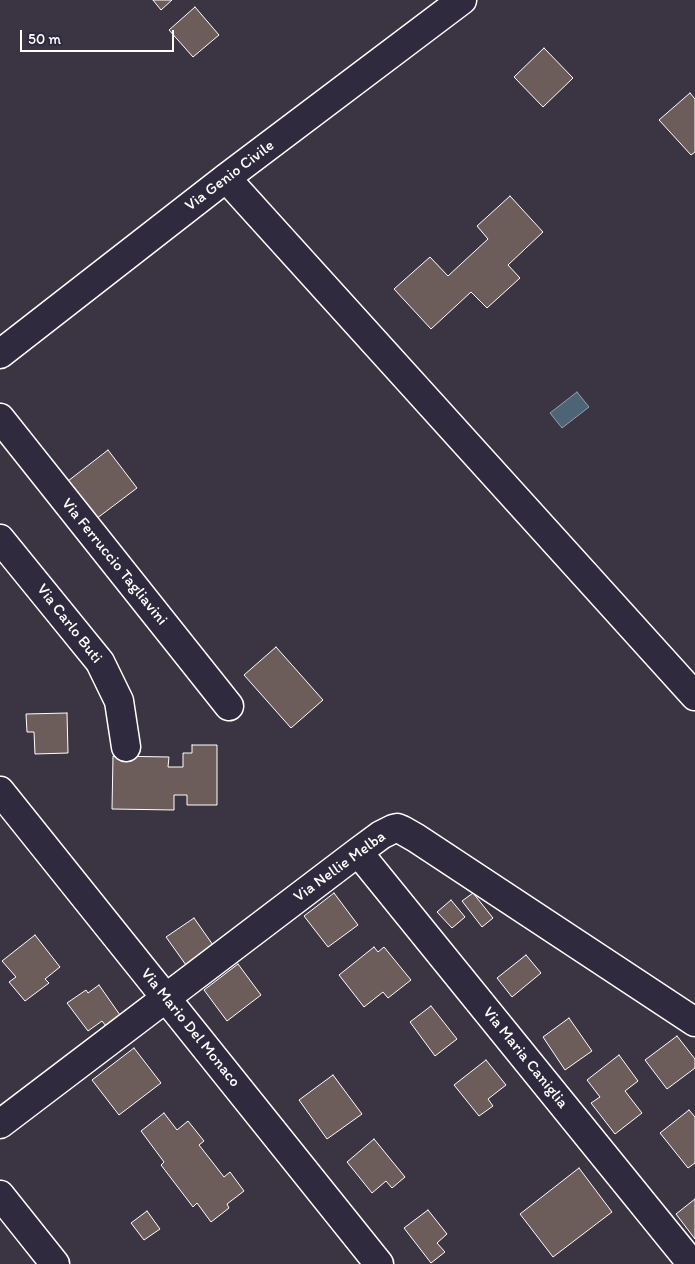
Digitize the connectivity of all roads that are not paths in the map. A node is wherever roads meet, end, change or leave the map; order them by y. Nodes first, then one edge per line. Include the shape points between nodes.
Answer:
1 (462, 0) edge
2 (226, 178) junction
3 (0, 354) edge
4 (0, 418) edge
5 (0, 539) edge
6 (695, 696) edge
7 (229, 706) dead end
8 (126, 748) dead end
9 (0, 791) edge
10 (358, 852) junction
11 (166, 998) junction
12 (695, 1022) edge
13 (0, 1124) edge
14 (0, 1196) edge
15 (55, 1264) edge
16 (379, 1264) edge
17 (692, 1264) edge

1 - 2 street, Via Genio Civile
2 - 3 street, Via Genio Civile
2 - 6 street
4 - 7 street, Via Ferruccio Tagliavini
5 - 8 street, Via Carlo Buti via 100,662 119,701
9 - 11 street, Via Mario Del Monaco
10 - 11 street, Via Nellie Melba
10 - 12 street, Via Nellie Melba via 389,831 397,828 406,832
10 - 17 street, Via Maria Caniglia
11 - 13 street, Via Nellie Melba
11 - 16 street, Via Mario Del Monaco
14 - 15 street

